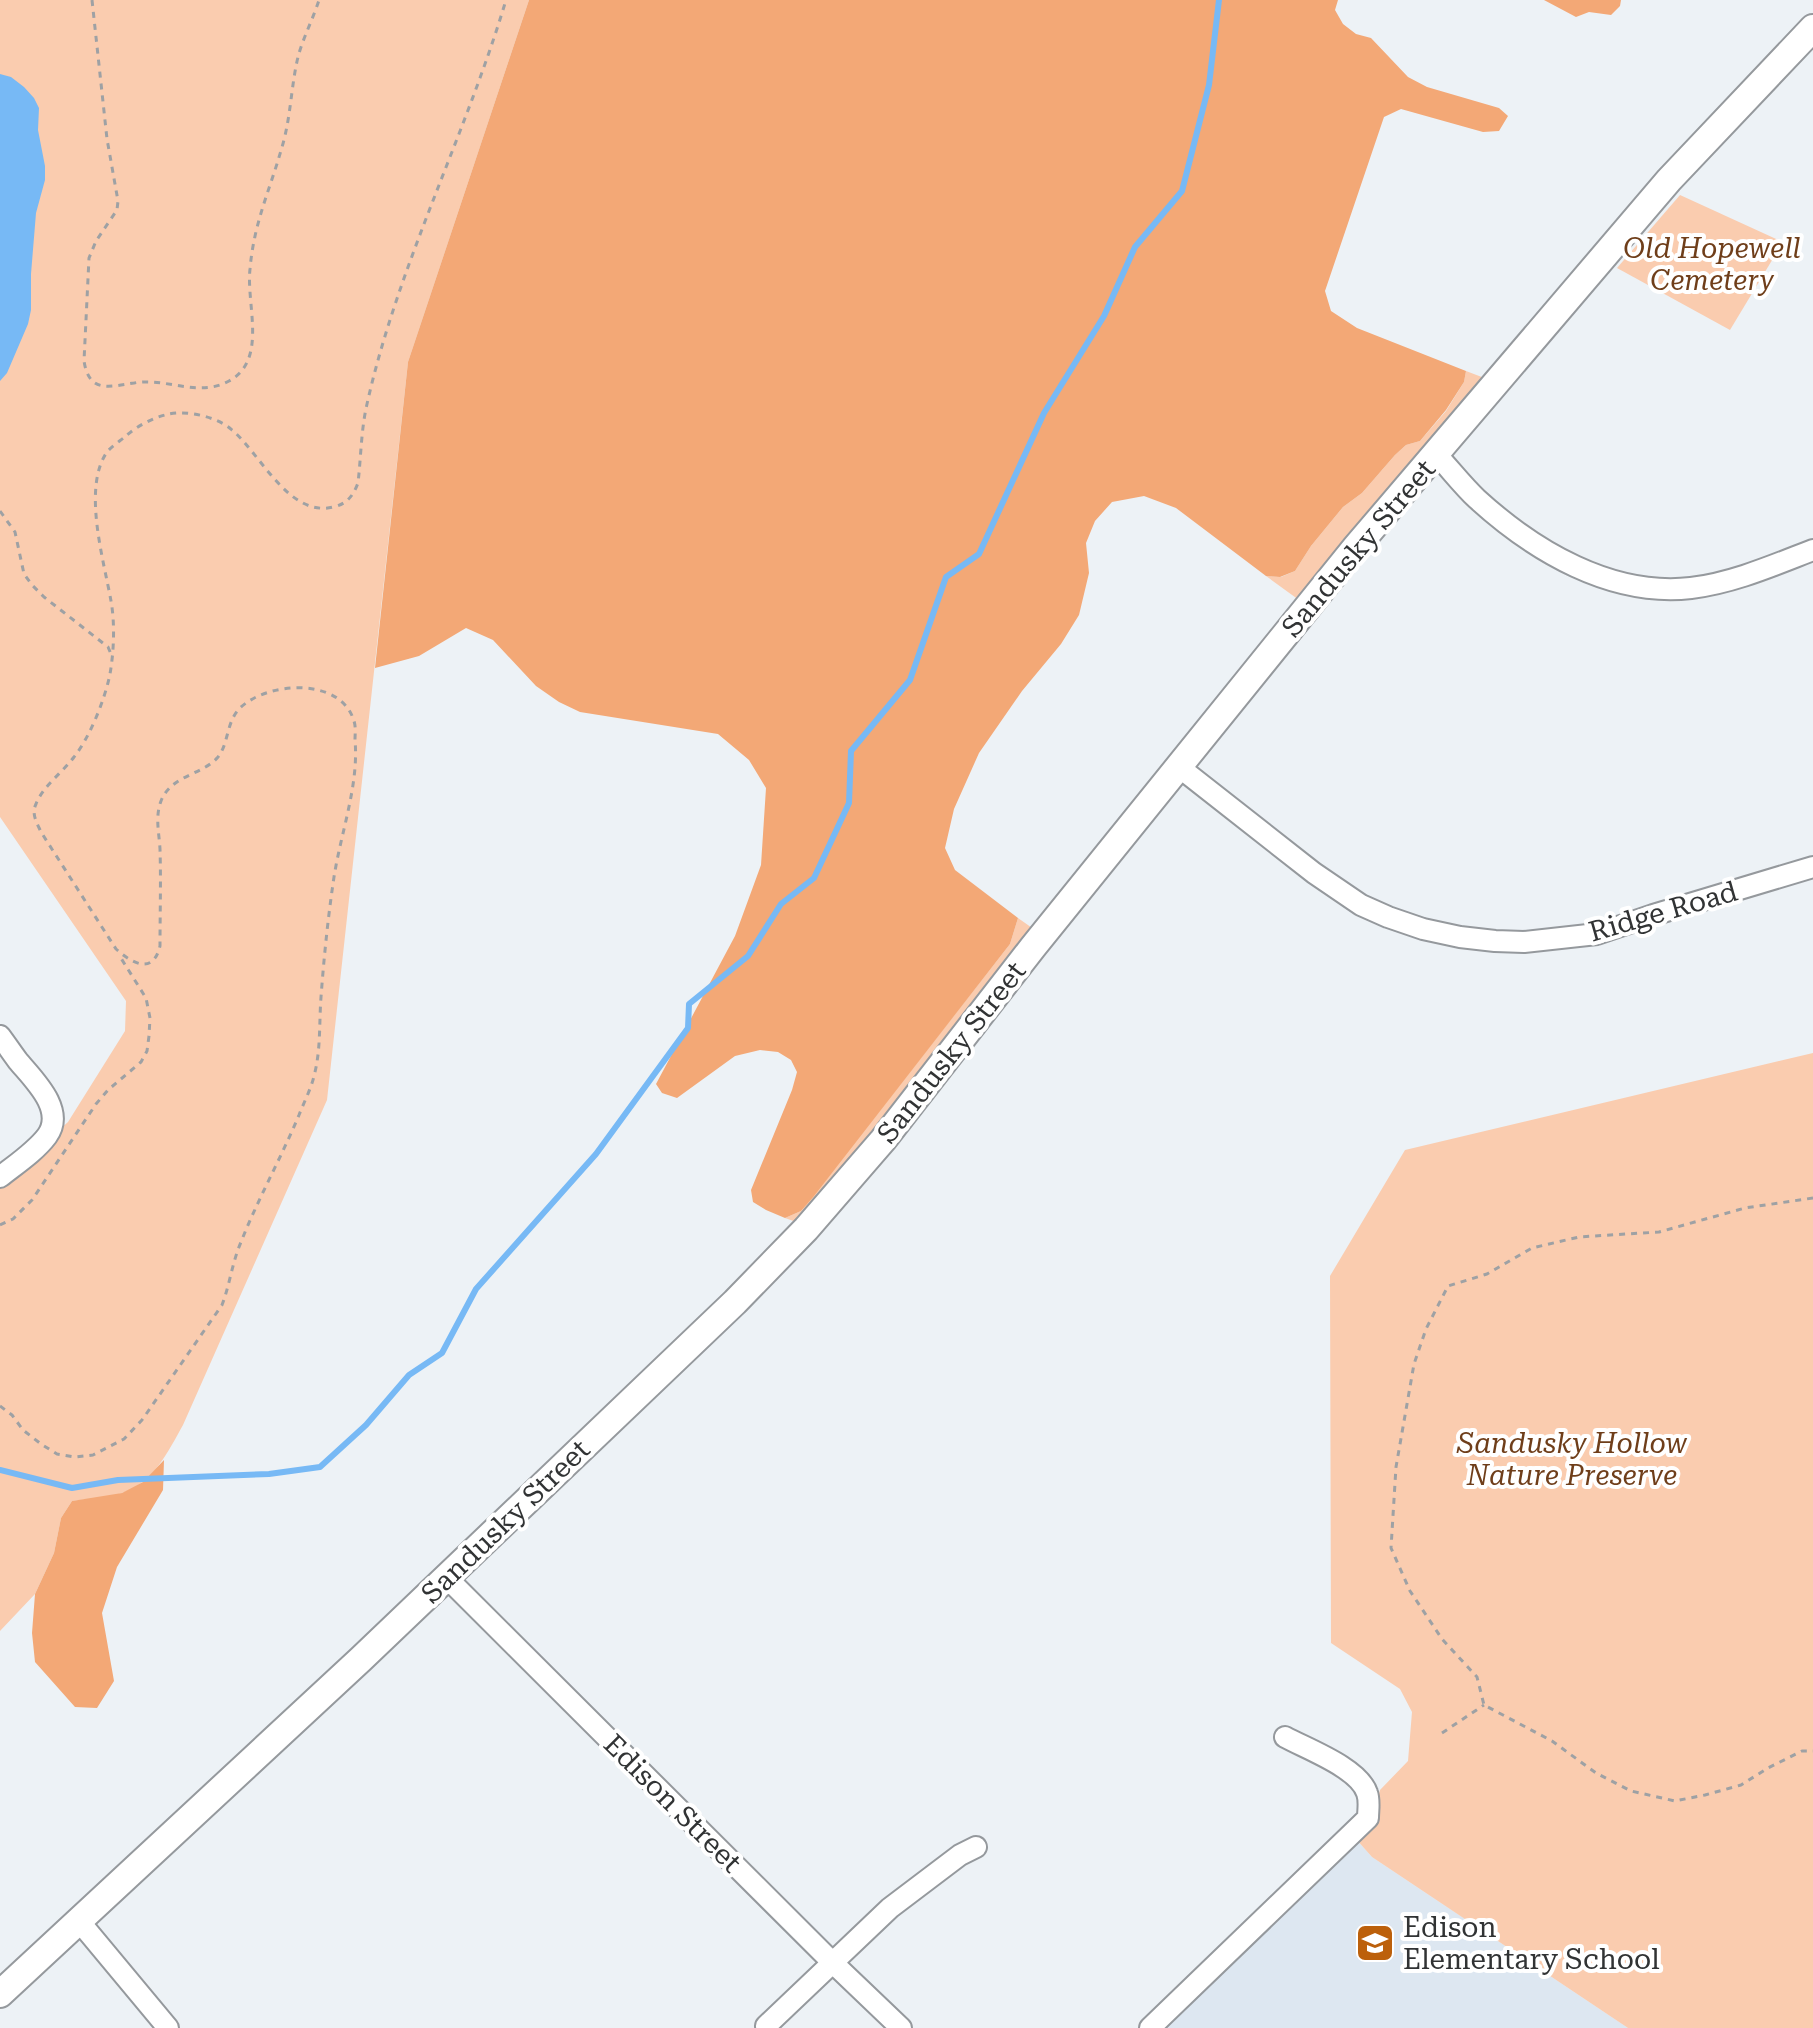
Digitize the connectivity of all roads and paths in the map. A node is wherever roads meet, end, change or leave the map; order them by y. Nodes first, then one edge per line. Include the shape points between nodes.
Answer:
1 (92, 0) edge
2 (319, 0) edge
3 (506, 0) edge
4 (1813, 28) edge
5 (1436, 454) junction
6 (0, 511) edge
7 (1813, 550) edge
8 (111, 654) junction
9 (1179, 767) junction
10 (1813, 867) edge
11 (116, 949) junction
12 (0, 1036) edge
13 (0, 1177) edge
14 (1813, 1198) edge
15 (0, 1225) edge
16 (0, 1406) edge
17 (446, 1577) junction
18 (1484, 1705) junction
19 (1442, 1733) dead end
20 (1285, 1737) dead end
21 (1813, 1751) edge
22 (976, 1847) dead end
23 (79, 1921) junction
24 (833, 1963) junction
25 (0, 1994) edge
26 (766, 2026) dead end
27 (168, 2028) edge
28 (901, 2028) edge
29 (1150, 2028) edge

1 - 2 path via 118,201 89,258 86,373 105,387 141,381 214,387 241,372 250,358 248,282 254,233 283,146 299,55
3 - 8 path via 380,356 353,495 327,509 305,504 231,428 212,419 170,413 131,431 108,451 97,485 98,538 112,604
4 - 5 main road, Sandusky Street via 1669,180
5 - 7 street via 1476,498 1536,545 1594,574 1645,588 1692,588
5 - 9 main road, Sandusky Street
6 - 8 path via 15,532 24,574 32,585
8 - 11 path via 105,690 77,754 34,807 41,832
9 - 10 street, Ridge Road via 1361,905 1460,937 1524,942 1597,934
9 - 17 main road, Sandusky Street via 883,1140 806,1229
11 - 15 path via 146,998 147,1051 96,1104 32,1200
11 - 16 path via 138,964 158,957 162,797 218,757 239,709 283,688 325,692 345,705 354,721 356,750 334,878 314,1079 240,1243 222,1305 142,1420 124,1439 93,1455 57,1454
12 - 13 street via 42,1090 52,1112 43,1141
14 - 18 path via 1745,1208 1659,1232 1579,1237 1532,1248 1487,1274 1448,1286 1414,1364 1396,1467 1391,1548 1410,1591 1442,1639 1477,1677
17 - 23 main road, Sandusky Street
17 - 24 street, Edison Street
18 - 19 path
18 - 21 path via 1631,1791 1675,1801 1741,1785 1802,1751
20 - 29 street via 1363,1784 1369,1797 1368,1818
22 - 24 street via 890,1908
23 - 25 main road, Sandusky Street
23 - 27 street
24 - 26 street
24 - 28 street, Edison Street

